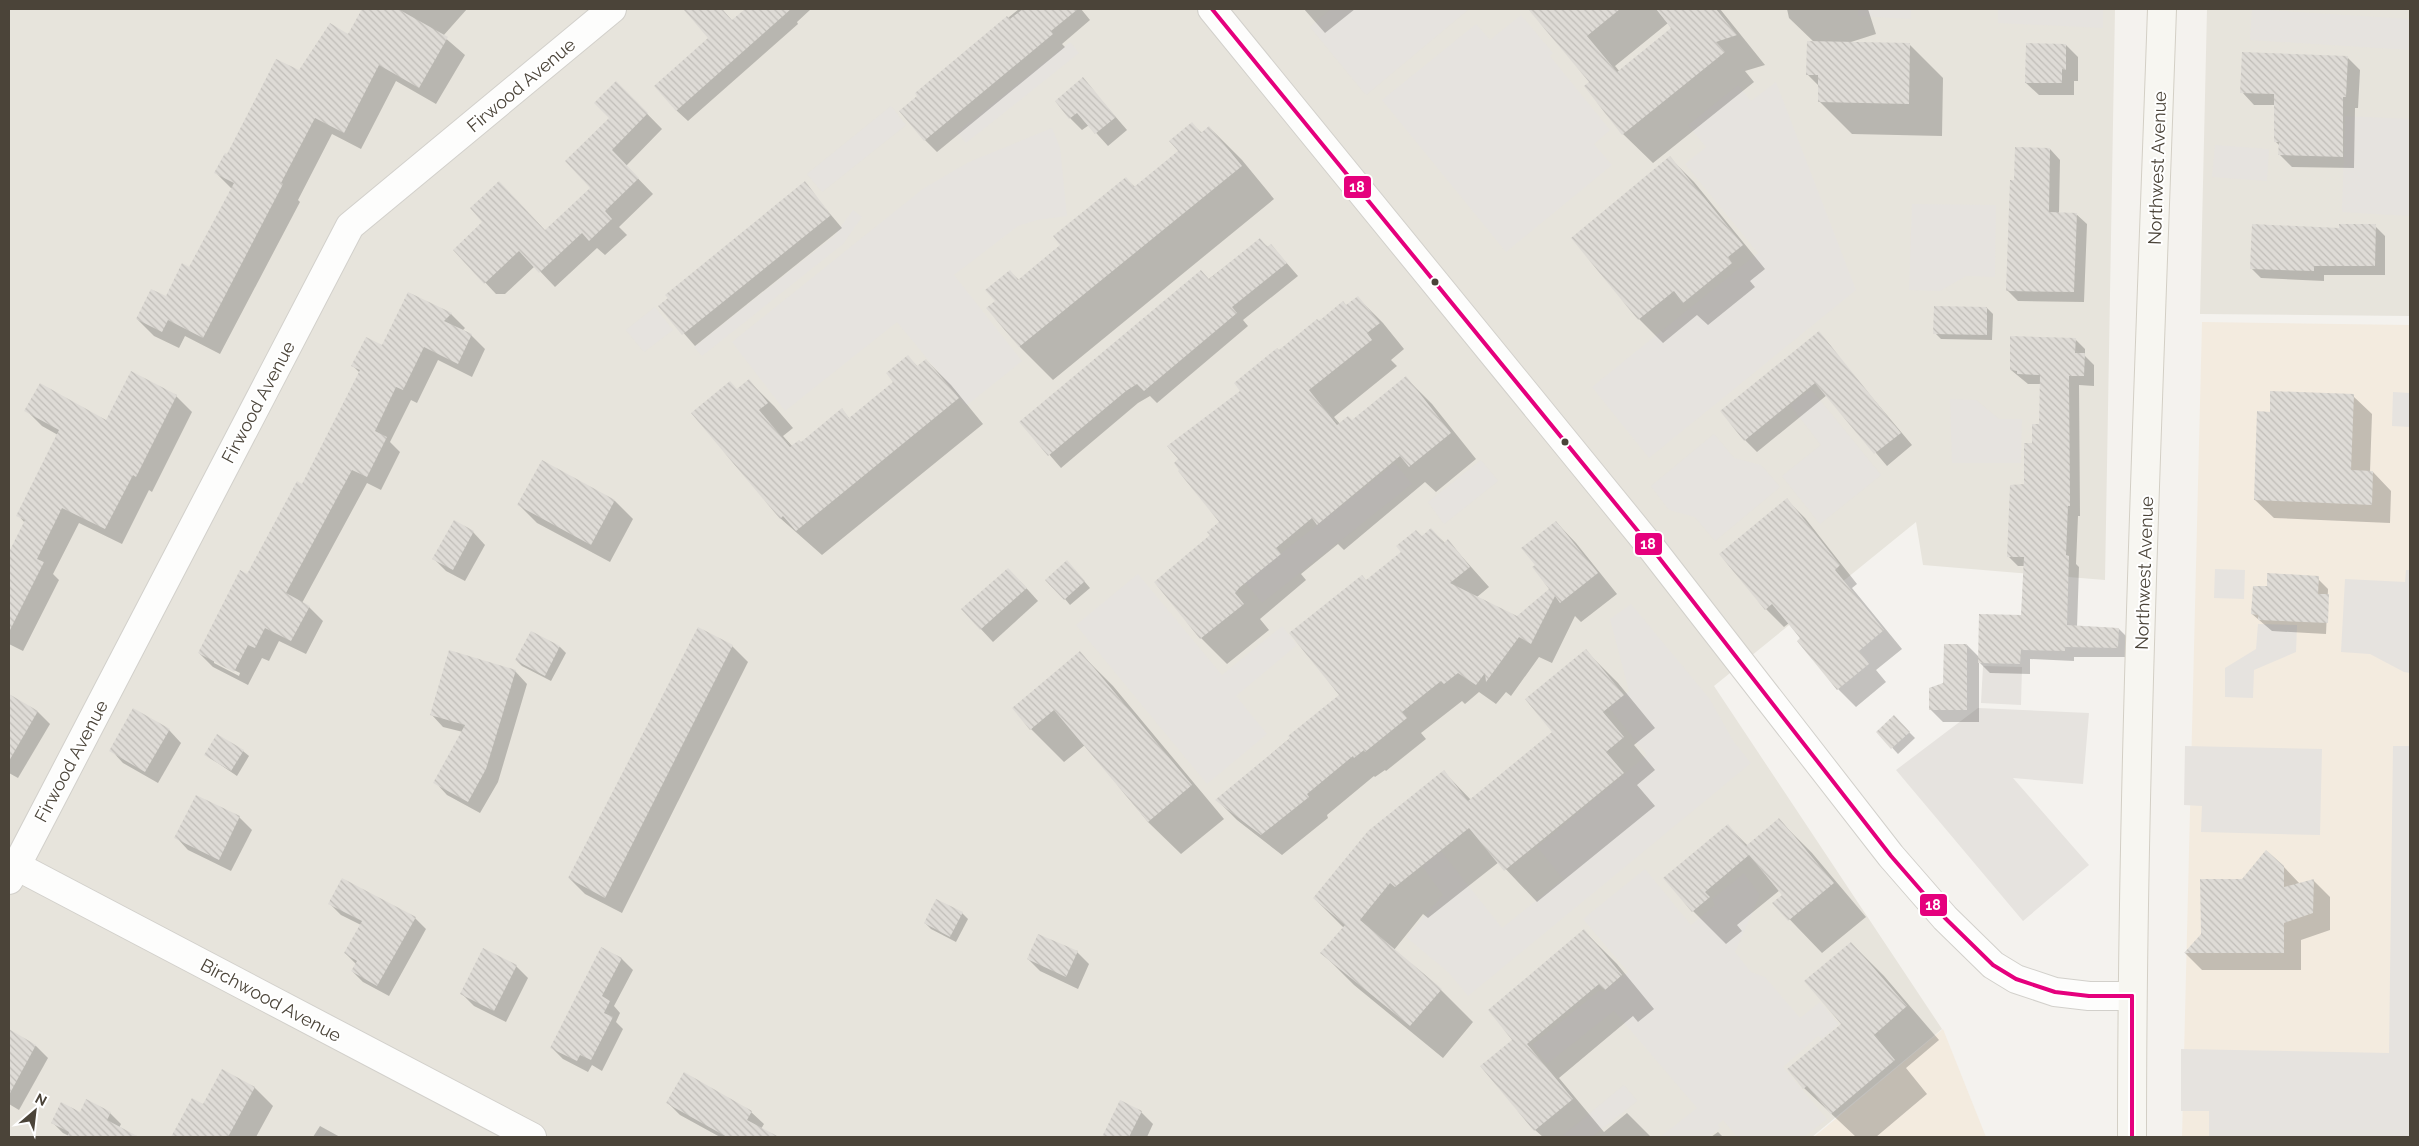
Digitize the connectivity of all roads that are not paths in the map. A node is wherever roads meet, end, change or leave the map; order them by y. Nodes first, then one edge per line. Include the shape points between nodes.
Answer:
1 (612, 9) edge
2 (1212, 9) edge
3 (2162, 9) edge
4 (11, 870) edge
5 (2132, 996) junction
6 (532, 1137) edge
7 (2132, 1137) edge

1 - 4 street, Firwood Avenue via 350,226
2 - 5 street via 1650,546 1890,856 1945,918 1993,965 2016,979 2055,992
3 - 5 main road, Northwest Avenue
4 - 6 street, Birchwood Avenue
5 - 7 main road, Northwest Avenue

